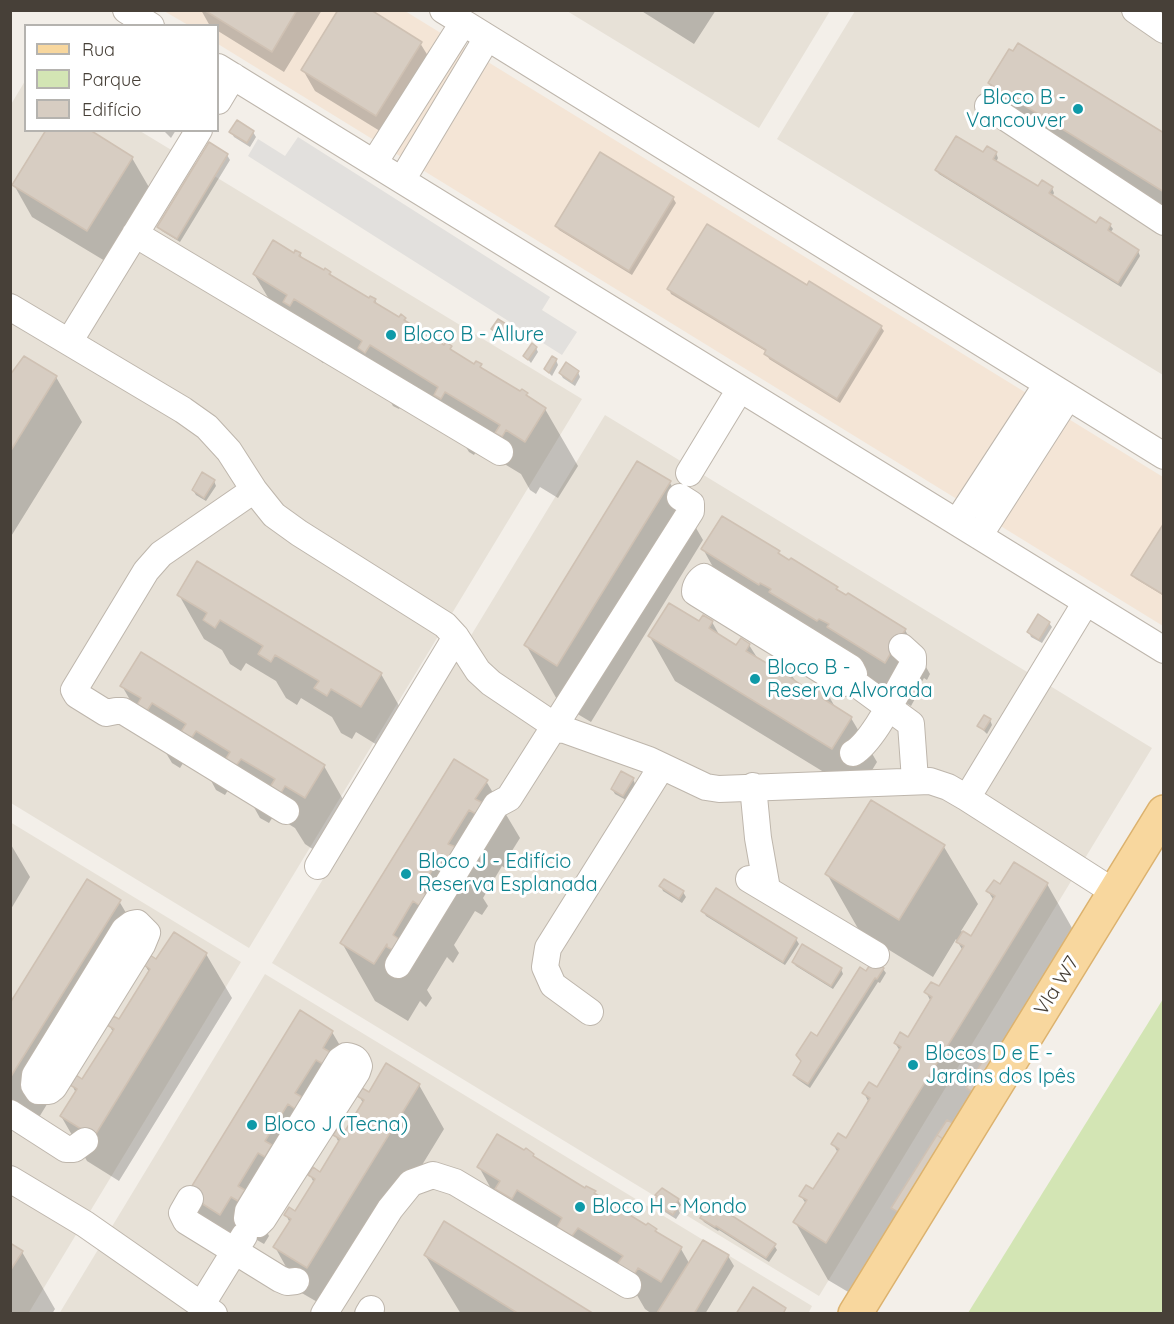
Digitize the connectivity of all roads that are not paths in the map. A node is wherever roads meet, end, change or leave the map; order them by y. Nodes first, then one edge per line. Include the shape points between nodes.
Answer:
1 (126, 10) edge
2 (1135, 10) edge
3 (453, 17) edge
4 (147, 24) edge
5 (1164, 30) edge
6 (487, 38) junction
7 (225, 72) edge
8 (219, 97) edge
9 (988, 106) dead end
10 (199, 132) edge
11 (374, 163) junction
12 (402, 180) junction
13 (1164, 222) edge
14 (135, 234) junction
15 (12, 310) edge
16 (69, 342) junction
17 (740, 389) junction
18 (1057, 390) junction
19 (500, 452) dead end
20 (1164, 456) edge
21 (689, 473) dead end
22 (254, 490) junction
23 (680, 497) dead end
24 (957, 522) junction
25 (979, 536) junction
26 (1086, 602) junction
27 (456, 637) junction
28 (902, 646) dead end
29 (1164, 650) edge
30 (851, 680) junction
31 (888, 706) junction
32 (554, 729) junction
33 (853, 753) dead end
34 (662, 765) junction
35 (915, 780) junction
36 (753, 786) junction
37 (967, 798) junction
38 (286, 811) dead end
39 (1164, 812) edge
40 (318, 866) dead end
41 (1114, 892) junction
42 (876, 955) dead end
43 (398, 965) dead end
44 (590, 1012) dead end
45 (38, 1091) junction
46 (14, 1122) edge
47 (85, 1141) dead end
48 (10, 1179) edge
49 (190, 1199) dead end
50 (252, 1222) junction
51 (235, 1250) junction
52 (296, 1281) dead end
53 (628, 1285) dead end
54 (208, 1309) edge
55 (324, 1314) edge
56 (855, 1314) edge

1 - 4 street
2 - 5 street
3 - 6 street
3 - 11 street
6 - 12 street
6 - 18 street
7 - 8 street
7 - 11 street
9 - 13 street
10 - 14 street
11 - 12 street
12 - 17 street
14 - 16 street
14 - 19 street
15 - 16 street
16 - 22 street via 207,426
17 - 21 street
17 - 24 street
18 - 20 street
18 - 24 street
18 - 25 street
22 - 27 street via 274,514 299,533 445,625
22 - 38 street via 161,554 146,571 74,690 105,713 123,711
23 - 32 street via 691,504 691,511
24 - 25 street
25 - 26 street
26 - 29 street
26 - 37 street
27 - 32 street via 478,671
27 - 40 street
28 - 31 street via 913,657 913,664
30 - 30 street via 851,668 708,578 700,579 695,588 698,594 839,681
30 - 31 street
31 - 33 street via 872,736
31 - 35 street via 911,724
32 - 34 street
32 - 43 street via 509,798 496,805
34 - 36 street via 706,787
34 - 44 street via 548,948 545,967 553,985
35 - 36 street
35 - 37 street via 948,787
36 - 42 street via 758,884
37 - 41 street
39 - 41 main road, Vla W7
41 - 56 main road, Vla W7
45 - 45 street via 54,1087 142,945 147,933 137,923 124,930 35,1075
45 - 46 street
46 - 47 street via 66,1149 74,1149
48 - 54 street via 85,1224
49 - 51 street via 183,1218
50 - 50 street via 258,1224 263,1219 357,1072 359,1066 352,1056 340,1060 248,1211 247,1218
50 - 51 street
51 - 52 street via 280,1280
51 - 54 street
53 - 55 street via 455,1182 433,1175 411,1183 390,1209

